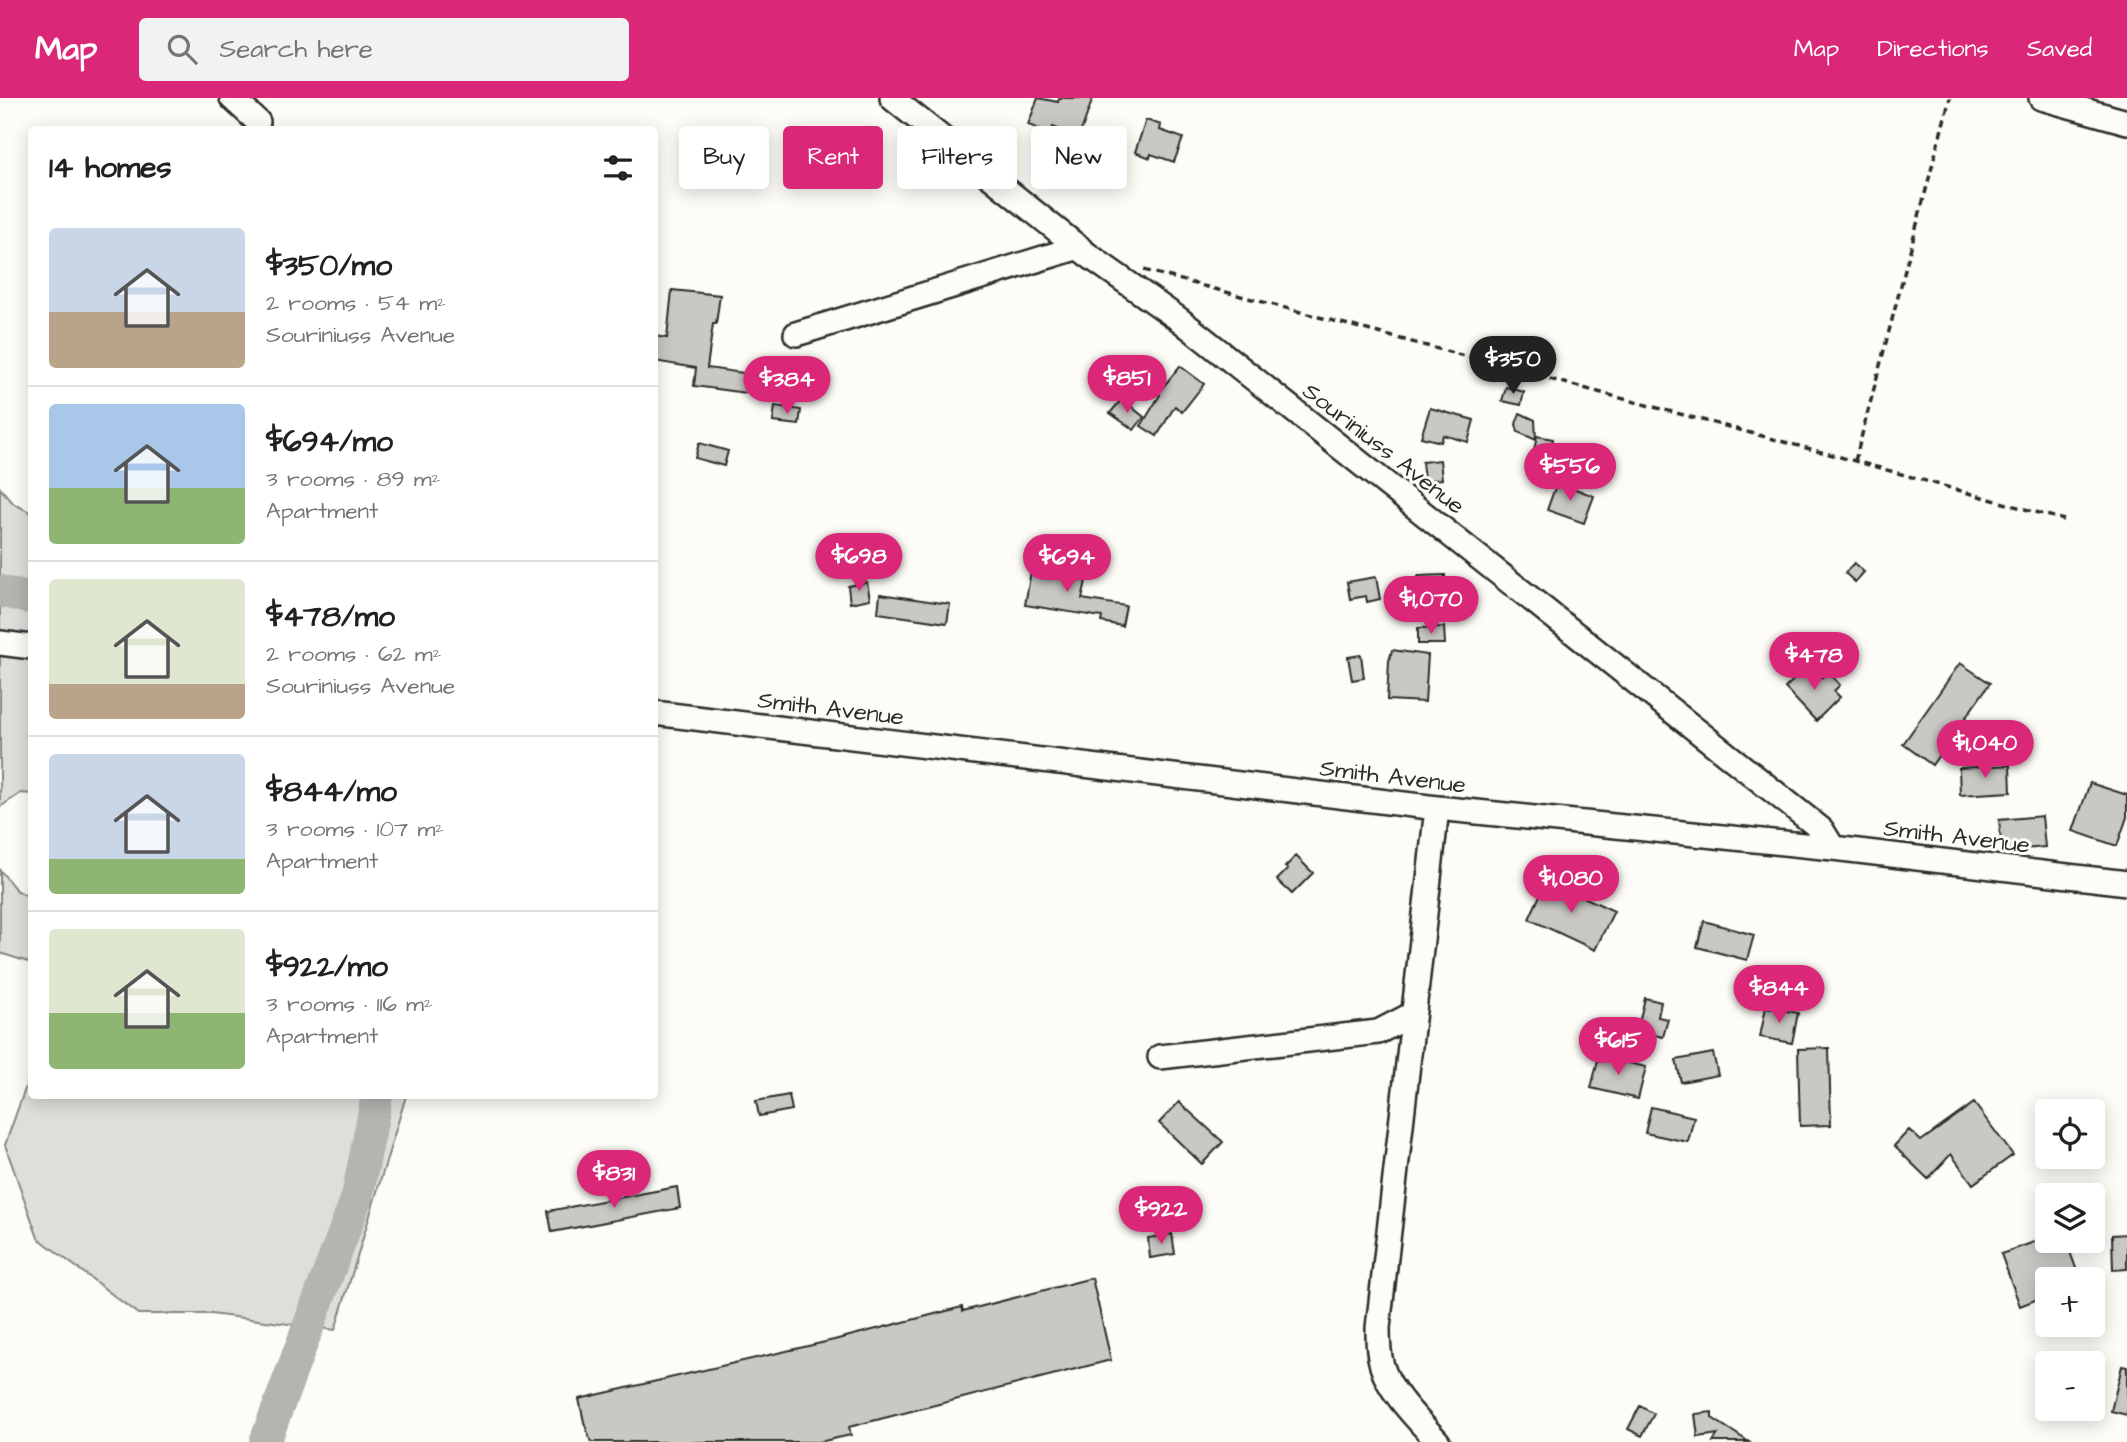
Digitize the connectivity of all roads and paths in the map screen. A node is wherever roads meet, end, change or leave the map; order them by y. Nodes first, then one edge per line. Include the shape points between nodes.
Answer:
1 (232, 98) edge
2 (1950, 98) edge
3 (2041, 98) edge
4 (899, 100) edge
5 (258, 122) dead end
6 (2127, 122) edge
7 (1079, 247) junction
8 (1142, 269) dead end
9 (796, 334) dead end
10 (1856, 461) junction
11 (2064, 520) dead end
12 (0, 643) edge
13 (28, 646) edge
14 (658, 713) edge
15 (1437, 808) junction
16 (1833, 848) junction
17 (2127, 883) edge
18 (1413, 1014) junction
19 (1160, 1057) dead end
20 (1438, 1442) edge

1 - 5 street
2 - 10 path
3 - 6 street
4 - 7 street, Souriniuss Avenue
7 - 9 street
7 - 16 street, Souriniuss Avenue via 1180,320 1811,821
8 - 10 path
10 - 11 path
12 - 13 street
14 - 15 street, Smith Avenue
15 - 16 street, Smith Avenue
15 - 18 street
16 - 17 street, Smith Avenue
18 - 19 street via 1378,1032
18 - 20 street via 1378,1349 1390,1384

